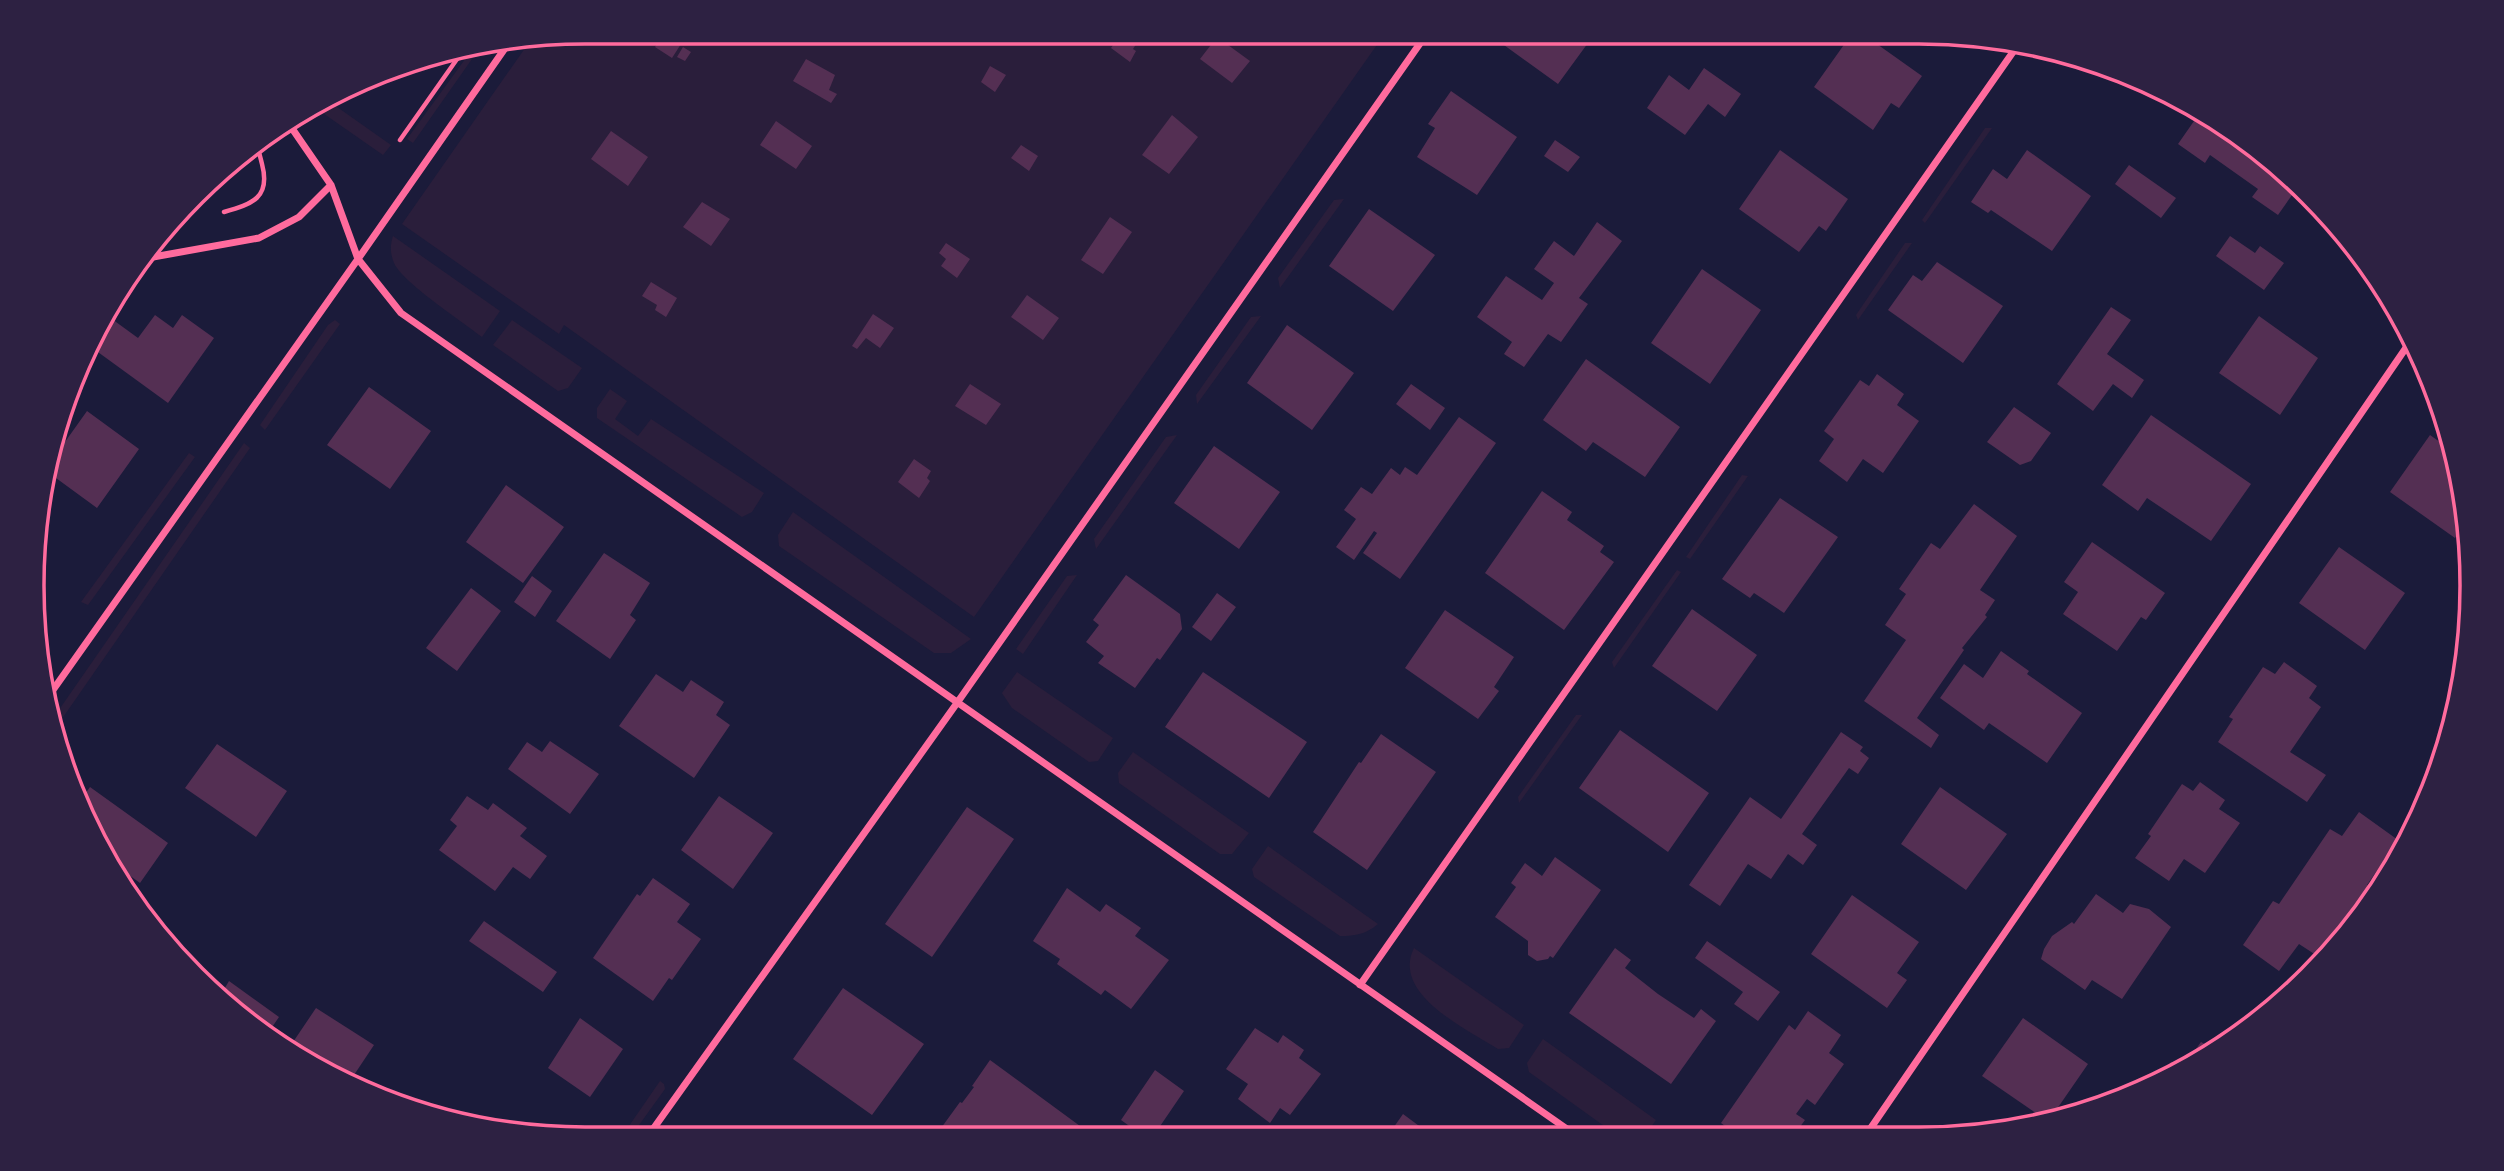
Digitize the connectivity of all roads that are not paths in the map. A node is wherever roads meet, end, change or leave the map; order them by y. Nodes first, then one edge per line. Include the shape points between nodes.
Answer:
1 (1420, 44) edge
2 (504, 50) edge
3 (2013, 52) edge
4 (293, 130) edge
5 (331, 185) junction
6 (156, 257) edge
7 (358, 260) junction
8 (2405, 349) edge
9 (54, 688) edge
10 (957, 703) junction
11 (1360, 985) junction
12 (655, 1127) edge
13 (1565, 1127) edge
14 (1871, 1127) edge

1 - 10 street
2 - 7 street
3 - 11 street
4 - 5 street
5 - 6 street via 299,217 259,238
5 - 7 street
7 - 9 street
7 - 10 street via 401,313
8 - 14 street
10 - 11 street
10 - 12 street
11 - 13 street

